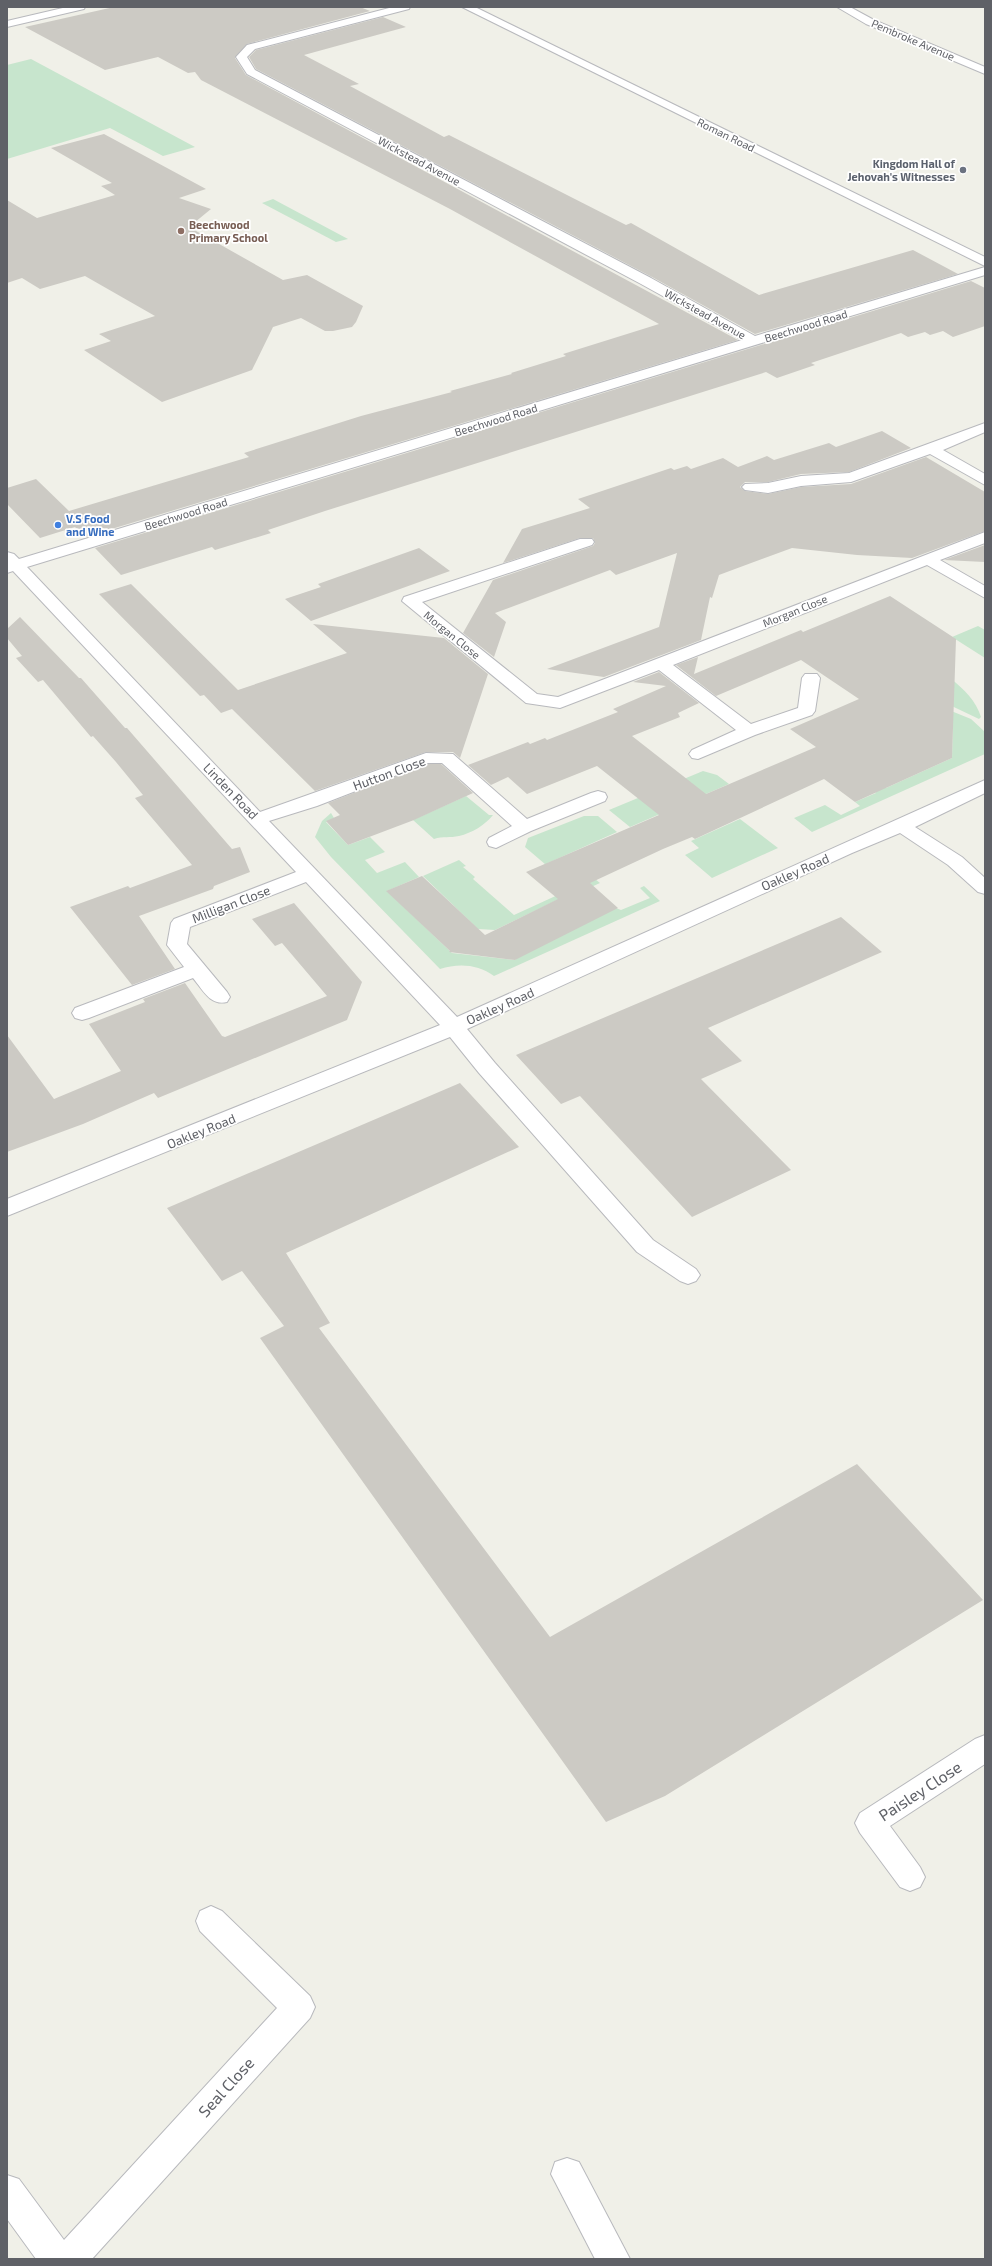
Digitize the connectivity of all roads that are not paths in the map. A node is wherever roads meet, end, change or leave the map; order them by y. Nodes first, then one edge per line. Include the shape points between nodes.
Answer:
1 (80, 7) edge
2 (405, 7) edge
3 (467, 7) edge
4 (842, 7) edge
5 (7, 24) edge
6 (985, 71) edge
7 (985, 262) edge
8 (985, 271) edge
9 (755, 342) junction
10 (985, 427) edge
11 (931, 449) junction
12 (985, 480) edge
13 (750, 487) dead end
14 (985, 536) edge
15 (586, 542) dead end
16 (929, 560) junction
17 (10, 563) edge
18 (985, 593) edge
19 (661, 664) junction
20 (811, 678) dead end
21 (749, 731) junction
22 (698, 754) dead end
23 (985, 786) edge
24 (598, 797) dead end
25 (257, 819) junction
26 (901, 826) junction
27 (524, 828) junction
28 (496, 842) dead end
29 (309, 874) junction
30 (985, 888) edge
31 (197, 969) junction
32 (220, 997) dead end
33 (82, 1012) dead end
34 (454, 1027) junction
35 (7, 1208) edge
36 (688, 1275) dead end
37 (985, 1748) edge
38 (910, 1877) dead end
39 (211, 1921) dead end
40 (567, 2174) dead end
41 (7, 2191) edge
42 (57, 2259) edge
43 (69, 2259) edge
44 (613, 2259) edge

1 - 5 street
2 - 9 street, Wickstead Avenue via 252,47 241,57 251,72 639,277
3 - 7 street, Roman Road
4 - 6 street, Pembroke Avenue via 870,22
8 - 9 street, Beechwood Road
9 - 17 street, Beechwood Road
10 - 11 street
11 - 12 street
11 - 13 street via 851,477 801,481 768,488
14 - 16 street, Morgan Close
15 - 19 street, Morgan Close via 410,602 532,698 560,703
16 - 18 street
16 - 19 street, Morgan Close
17 - 25 street, Linden Road
19 - 21 street
20 - 21 street via 806,711
21 - 22 street
23 - 26 street, Oakley Road
24 - 27 street
25 - 27 street, Hutton Close via 310,802 426,758 447,758
25 - 29 street, Linden Road
26 - 30 street via 955,861
26 - 34 street, Oakley Road
27 - 28 street
29 - 31 street, Milligan Close via 181,923 177,945
29 - 34 street, Linden Road
31 - 32 street, Milligan Close
31 - 33 street
34 - 35 street, Oakley Road
34 - 36 street, Linden Road via 487,1068 645,1246
37 - 38 street, Paisley Close via 870,1823
39 - 43 street, Seal Close via 299,2007
40 - 44 street
41 - 42 street

